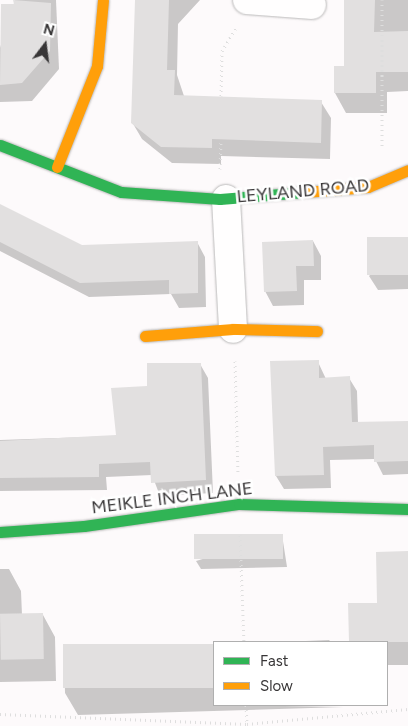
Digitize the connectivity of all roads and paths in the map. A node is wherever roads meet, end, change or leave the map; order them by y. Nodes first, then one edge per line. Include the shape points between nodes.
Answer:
1 (103, 0) edge
2 (382, 0) edge
3 (248, 2) edge
4 (312, 5) dead end
5 (221, 96) dead end
6 (0, 145) edge
7 (57, 167) junction
8 (408, 170) edge
9 (382, 183) junction
10 (226, 199) junction
11 (234, 329) junction
12 (317, 331) dead end
13 (145, 336) dead end
14 (408, 508) edge
15 (0, 532) edge
16 (246, 706) edge
17 (408, 709) edge
18 (0, 714) edge
19 (247, 724) junction

1 - 7 street via 98,66
2 - 9 path
3 - 4 street
3 - 5 path via 222,52
6 - 7 street, LEYLAND ROAD
7 - 10 street, LEYLAND ROAD via 121,192
8 - 9 street, LEYLAND ROAD
9 - 10 street, LEYLAND ROAD
10 - 11 street, LEYLAND ROAD
11 - 12 street
11 - 13 street
14 - 15 street, MEIKLE INCH LANE via 239,504 84,526
16 - 19 path
17 - 19 path
18 - 19 path

